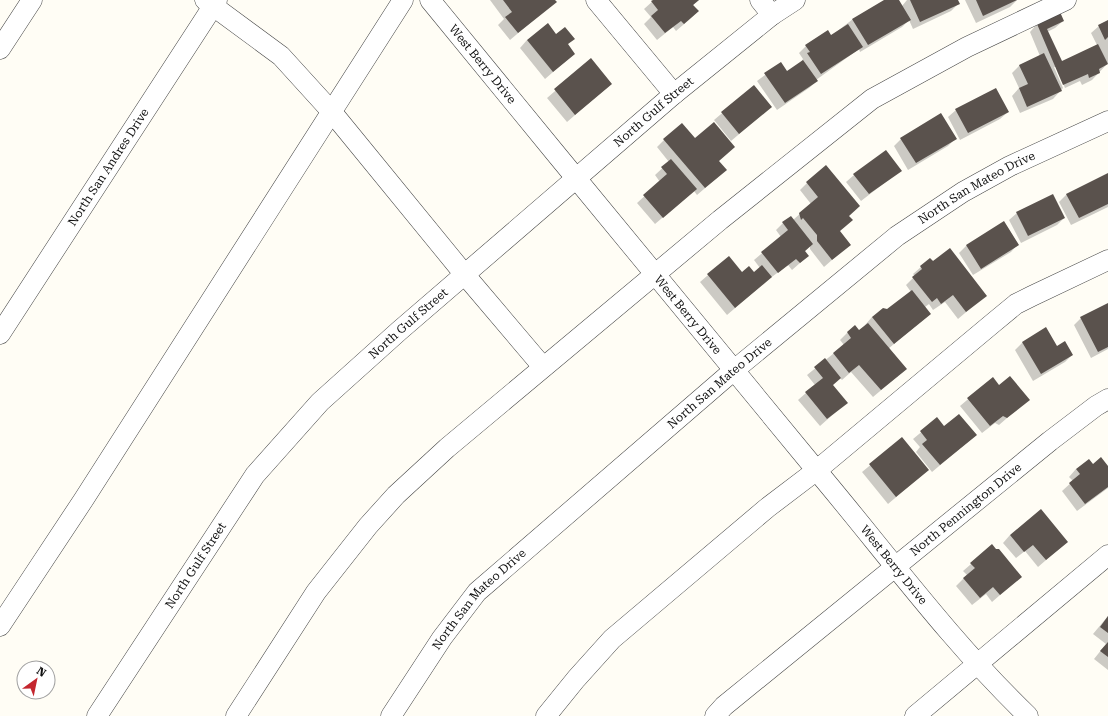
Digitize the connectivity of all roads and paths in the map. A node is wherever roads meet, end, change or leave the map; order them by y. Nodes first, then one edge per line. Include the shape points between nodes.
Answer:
1 (32, 0) edge
2 (403, 0) edge
3 (430, 0) edge
4 (596, 0) edge
5 (795, 0) edge
6 (1066, 0) edge
7 (212, 2) edge
8 (766, 7) edge
9 (0, 49) edge
10 (674, 94) junction
11 (331, 110) junction
12 (1108, 121) edge
13 (576, 178) junction
14 (1108, 260) edge
15 (465, 275) junction
16 (655, 275) junction
17 (0, 334) edge
18 (542, 366) junction
19 (733, 371) junction
20 (1108, 399) edge
21 (817, 470) junction
22 (1108, 555) edge
23 (896, 566) junction
24 (0, 626) edge
25 (978, 664) junction
26 (97, 716) edge
27 (236, 716) edge
28 (391, 716) edge
29 (546, 716) edge
30 (715, 716) edge
31 (915, 716) edge
32 (1028, 716) edge

1 - 9 street
2 - 11 street
3 - 13 street, West Berry Drive
4 - 10 street
5 - 8 street, North Gulf Street
6 - 16 street via 967,46 872,100 720,220
7 - 11 street via 281,56
7 - 17 street, North San Andres Drive
8 - 10 street, North Gulf Street
10 - 13 street, North Gulf Street
11 - 15 street
11 - 24 street
12 - 19 street, North San Mateo Drive via 1010,166 963,192 897,236
13 - 15 street, North Gulf Street
13 - 16 street, West Berry Drive
14 - 21 street via 1016,304
15 - 18 street
15 - 26 street, North Gulf Street via 320,402 255,475
16 - 18 street
16 - 19 street, West Berry Drive
18 - 27 street via 396,495 368,526 316,592
19 - 21 street, West Berry Drive
19 - 28 street, North San Mateo Drive via 476,592 442,638
20 - 23 street, North Pennington Drive via 1050,441
21 - 23 street, West Berry Drive
21 - 29 street via 767,508 612,639
22 - 25 street
23 - 25 street, West Berry Drive
23 - 30 street, North Pennington Drive
25 - 31 street
25 - 32 street, West Berry Drive via 1000,690

